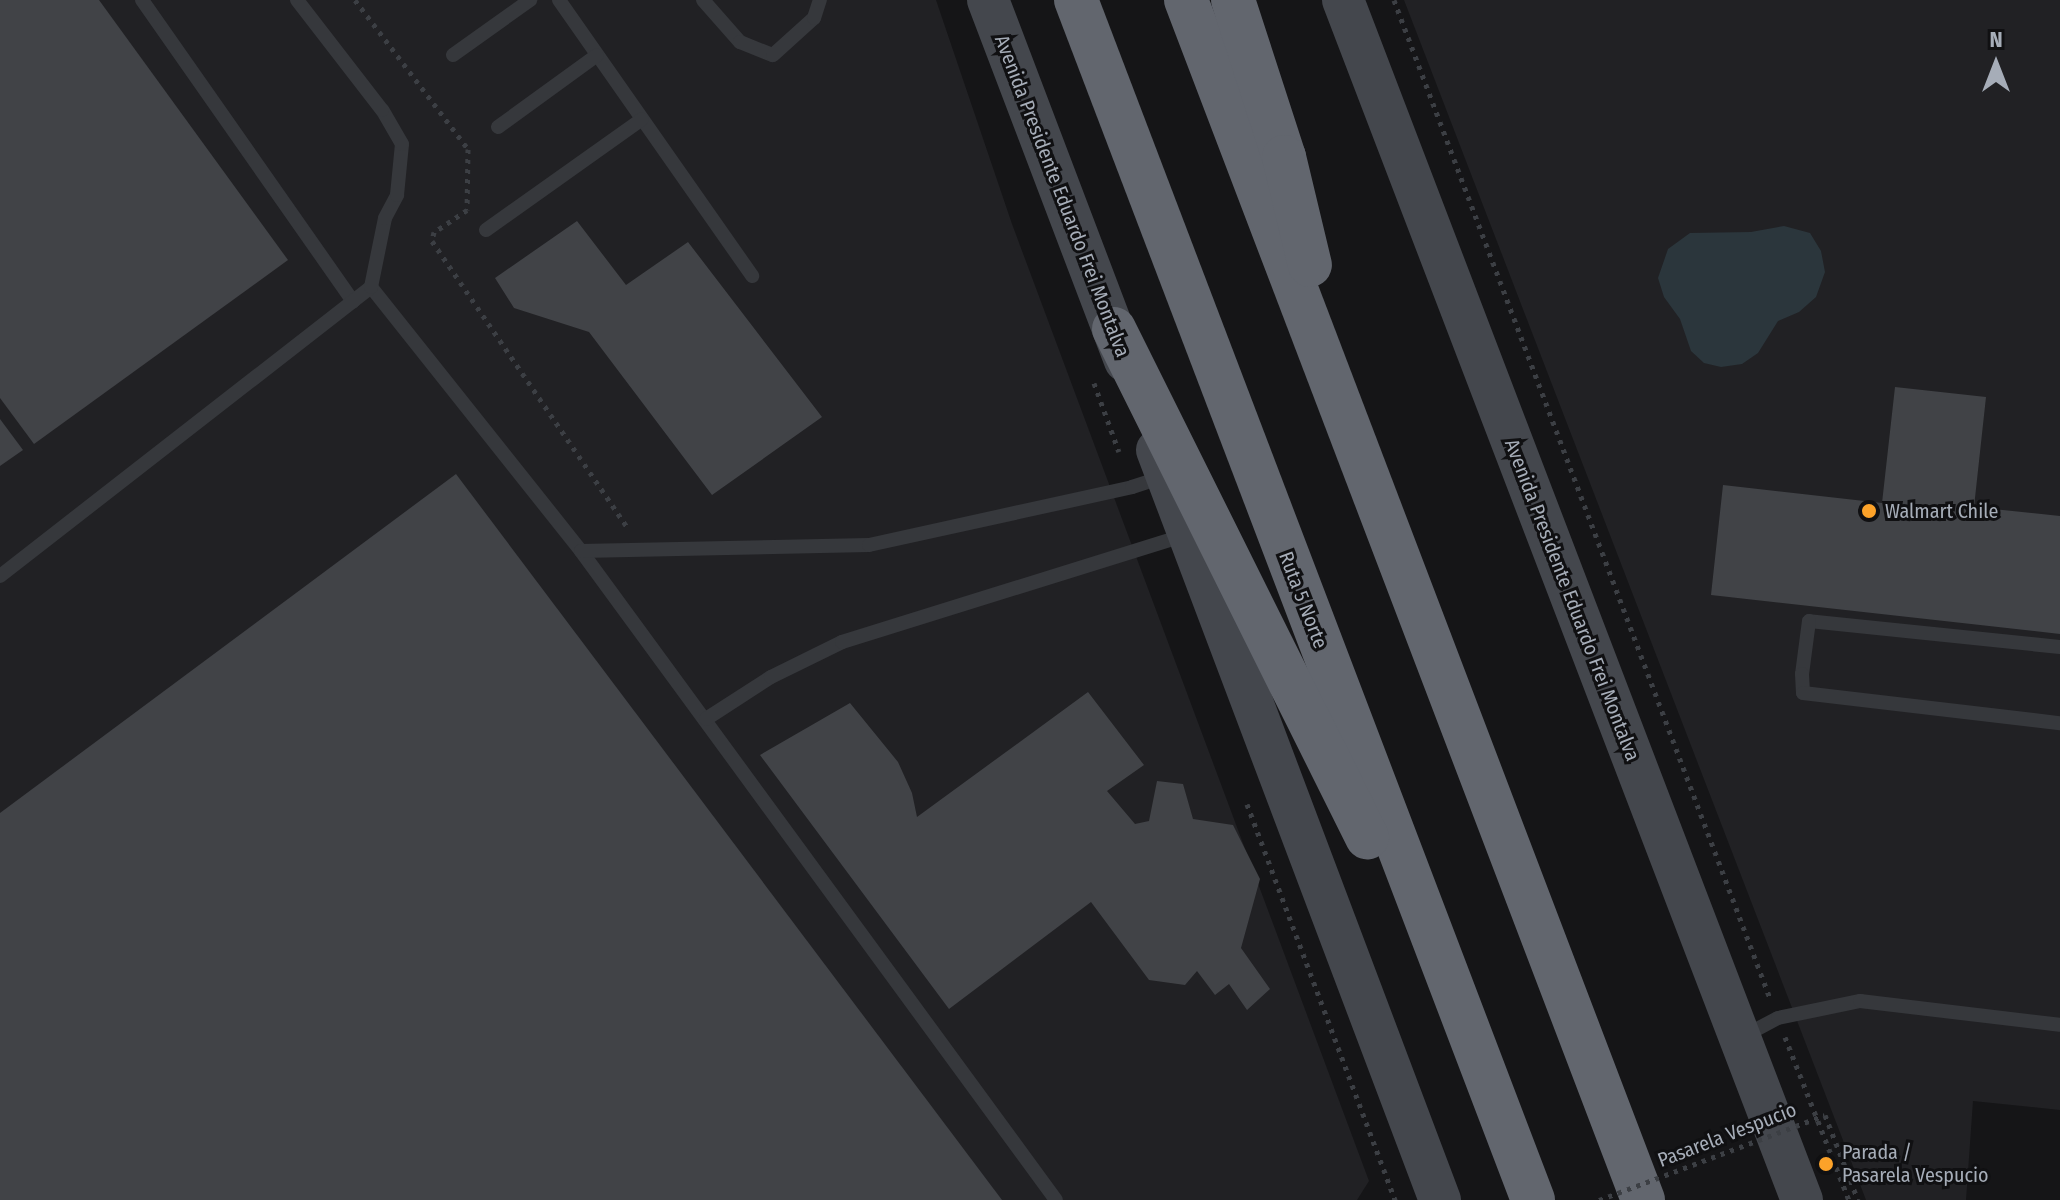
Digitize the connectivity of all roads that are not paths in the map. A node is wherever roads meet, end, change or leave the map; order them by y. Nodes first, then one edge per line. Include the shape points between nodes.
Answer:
1 (142, 0) edge
2 (297, 0) edge
3 (530, 0) edge
4 (559, 0) edge
5 (703, 0) edge
6 (820, 0) edge
7 (988, 0) edge
8 (1076, 0) edge
9 (1186, 0) edge
10 (1233, 0) edge
11 (1343, 0) edge
12 (453, 55) dead end
13 (597, 55) junction
14 (642, 119) junction
15 (498, 127) dead end
16 (486, 230) dead end
17 (752, 276) dead end
18 (371, 287) junction
19 (353, 301) junction
20 (1114, 329) junction
21 (1341, 408) junction
22 (1166, 475) junction
23 (1187, 533) junction
24 (581, 551) junction
25 (0, 576) edge
26 (2060, 647) edge
27 (706, 719) junction
28 (2060, 723) edge
29 (1447, 979) junction
30 (2060, 1025) edge
31 (1740, 1038) junction
32 (1627, 1157) junction
33 (1056, 1200) edge
34 (1440, 1200) edge
35 (1533, 1200) edge
36 (1643, 1200) edge
37 (1650, 1200) edge
38 (1802, 1200) edge

1 - 19 lane
2 - 18 lane via 402,144 399,185 385,218
3 - 12 lane
4 - 13 lane
5 - 6 lane via 740,42 773,55 814,18
7 - 20 main road, Avenida Presidente Eduardo Frei Montalva
8 - 29 highway, Ruta 5 Norte
9 - 21 highway
10 - 21 highway via 1298,210
11 - 31 main road, Avenida Presidente Eduardo Frei Montalva
13 - 14 lane
13 - 15 lane
14 - 16 lane
14 - 17 lane
18 - 19 lane
18 - 24 lane
19 - 25 lane
20 - 22 main road, Avenida Presidente Eduardo Frei Montalva
20 - 29 highway via 1357,819
21 - 32 highway
22 - 23 main road, Avenida Presidente Eduardo Frei Montalva
22 - 24 lane via 869,545
23 - 27 lane via 842,642 771,677
23 - 34 main road, Avenida Presidente Eduardo Frei Montalva
24 - 27 lane
26 - 28 lane via 1809,621 1802,674 1803,693
27 - 33 lane
29 - 35 highway, Ruta 5 Norte
30 - 31 lane via 1860,1001 1778,1018
31 - 38 main road, Avenida Presidente Eduardo Frei Montalva
32 - 36 highway
32 - 37 highway

